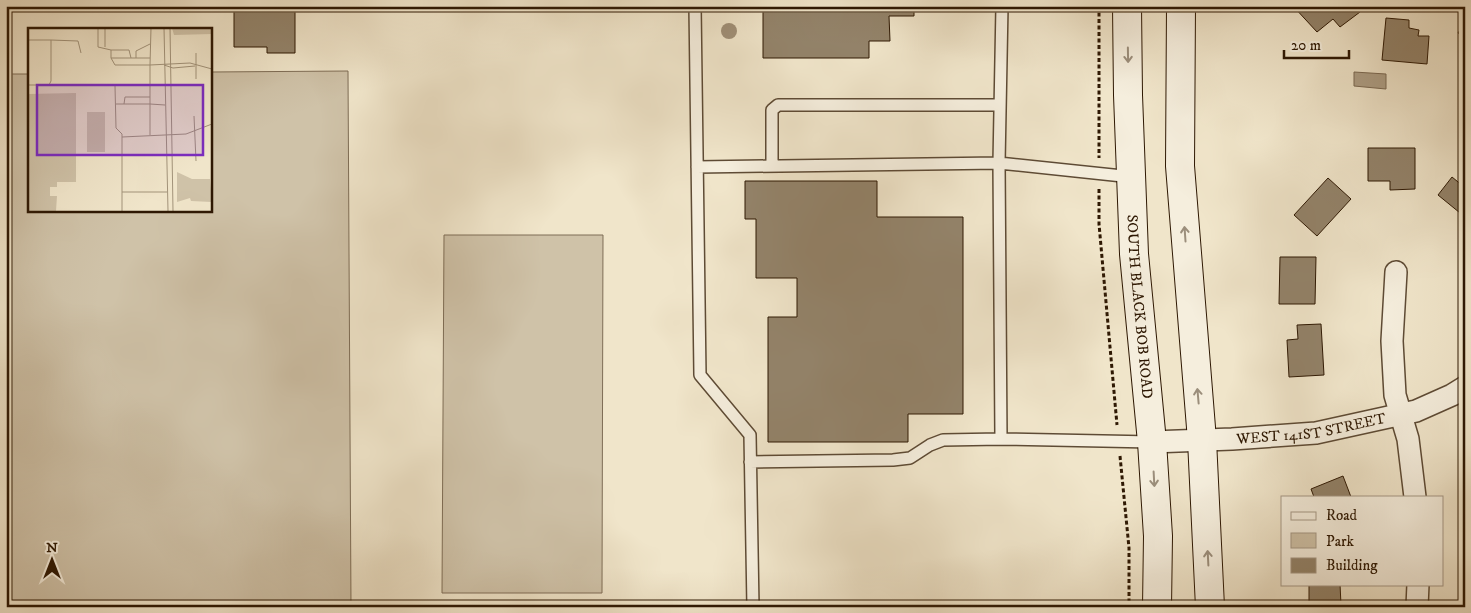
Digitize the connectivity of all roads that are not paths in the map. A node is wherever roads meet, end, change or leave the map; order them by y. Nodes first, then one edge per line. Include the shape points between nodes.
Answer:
1 (695, 6) edge
2 (1002, 6) edge
3 (1127, 6) edge
4 (1181, 6) edge
5 (1000, 105) junction
6 (999, 163) junction
7 (772, 166) junction
8 (697, 167) junction
9 (1132, 177) junction
10 (1396, 272) dead end
11 (1465, 388) edge
12 (1400, 414) junction
13 (1001, 440) junction
14 (1202, 440) junction
15 (1152, 442) junction
16 (750, 462) junction
17 (1415, 496) edge
18 (1418, 586) edge
19 (753, 607) edge
20 (1157, 607) edge
21 (1210, 607) edge
22 (1417, 607) edge

1 - 8 lane
2 - 5 lane
3 -> 9 main road, SOUTH BLACK BOB ROAD
14 -> 4 main road via 1180,166
5 - 6 lane
5 - 7 lane via 778,105 772,110
6 - 7 lane
6 - 9 lane
6 - 13 lane
7 - 8 lane
8 - 16 lane via 700,375 750,435
9 - 15 main road, SOUTH BLACK BOB ROAD via 1134,254
10 - 12 street via 1392,341 1395,395
11 - 12 street, WEST 141ST STREET via 1416,411
12 - 14 street, WEST 141ST STREET via 1316,433
12 - 17 street via 1408,440
13 - 15 lane
13 - 16 lane via 943,440 910,458 893,460
14 - 15 street, WEST 141ST STREET
21 -> 14 main road
15 -> 20 main road, SOUTH BLACK BOB ROAD via 1158,536
16 - 19 lane
18 - 22 street

